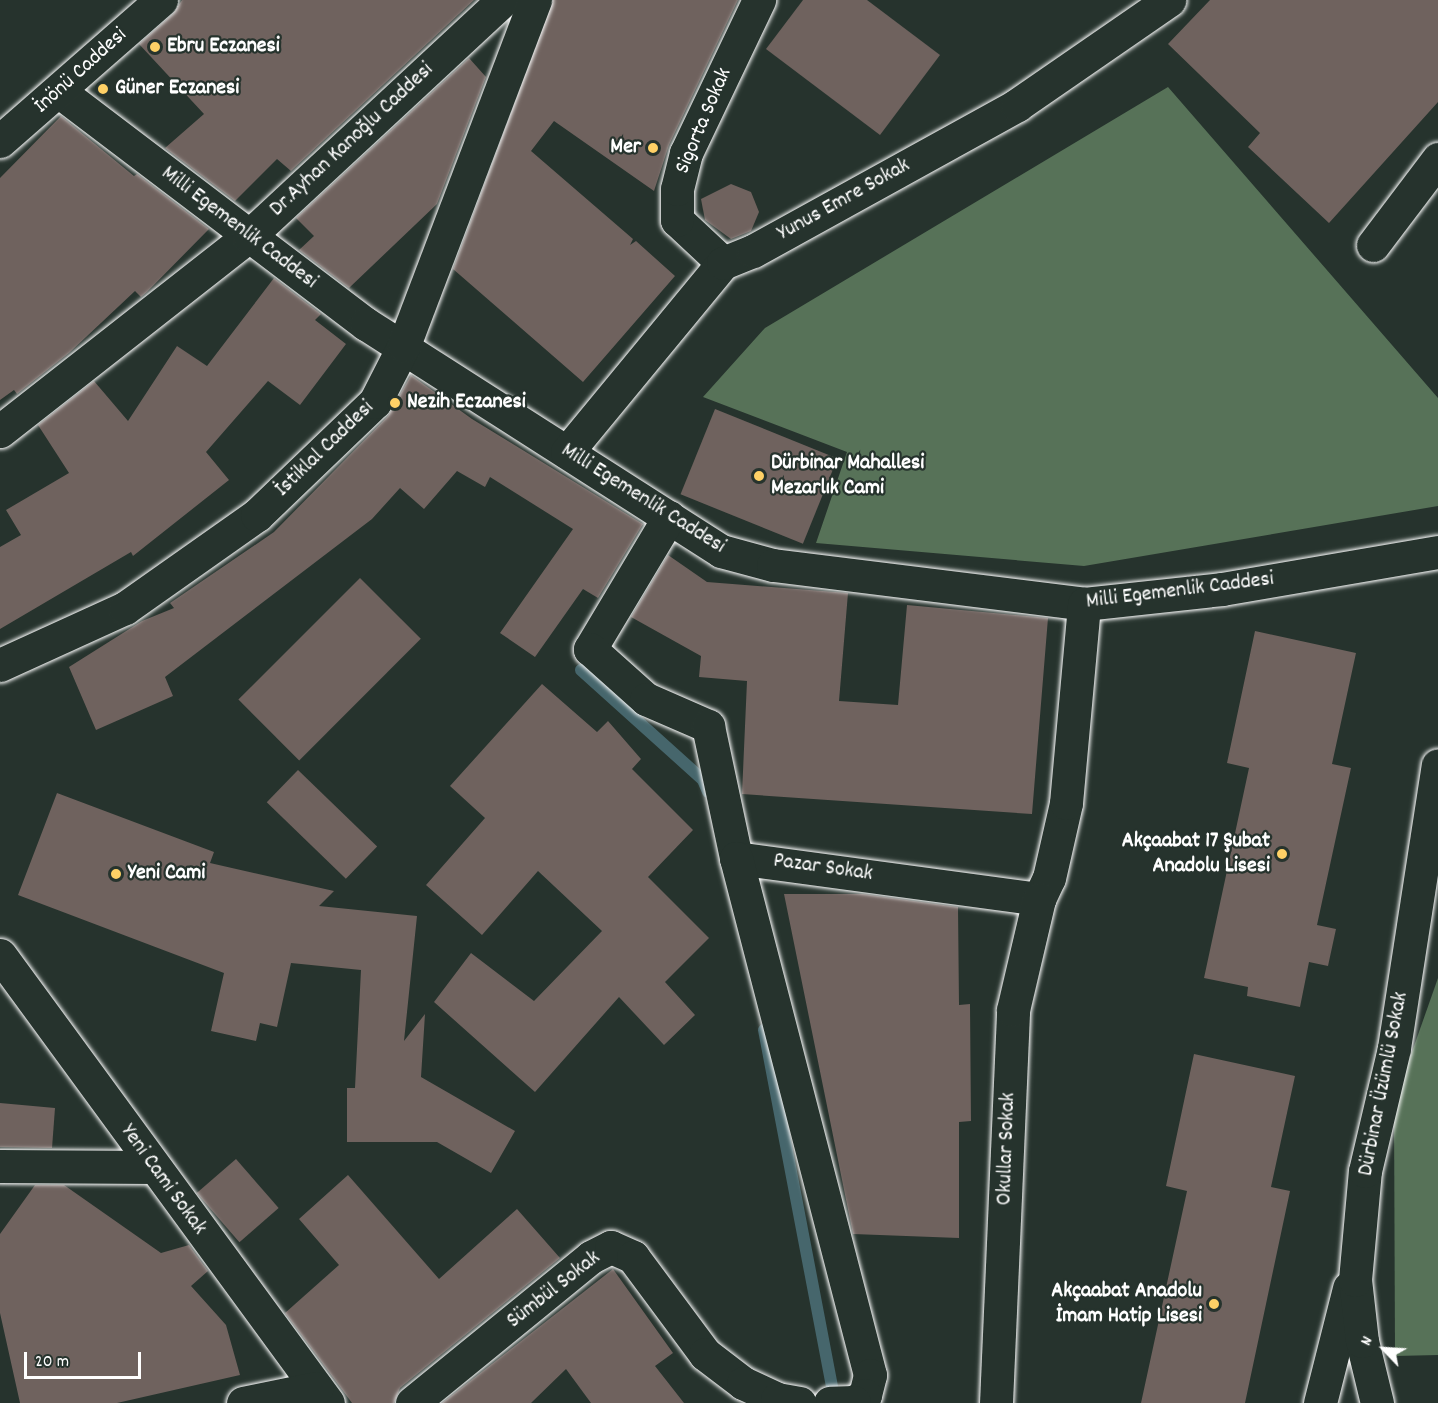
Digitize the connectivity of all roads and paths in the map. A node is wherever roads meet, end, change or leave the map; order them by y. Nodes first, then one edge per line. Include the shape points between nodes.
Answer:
1 (161, 0) edge
2 (503, 0) edge
3 (535, 0) edge
4 (759, 0) edge
5 (1169, 0) edge
6 (60, 92) junction
7 (0, 141) edge
8 (1438, 159) edge
9 (249, 236) junction
10 (1373, 245) dead end
11 (723, 263) junction
12 (404, 345) junction
13 (0, 431) edge
14 (567, 452) junction
15 (669, 517) junction
16 (1438, 555) edge
17 (1084, 604) junction
18 (0, 665) edge
19 (1438, 765) edge
20 (736, 858) junction
21 (1040, 899) junction
22 (0, 955) edge
23 (0, 1166) edge
24 (153, 1167) junction
25 (1359, 1248) junction
26 (322, 1395) edge
27 (243, 1403) edge
28 (412, 1403) edge
29 (800, 1403) edge
30 (838, 1403) edge
31 (996, 1403) edge
32 (1320, 1403) edge
33 (1377, 1403) edge

1 - 6 street, İnönü Caddesi
2 - 9 street, Dr.Ayhan Kanoğlu Caddesi
3 - 12 street, İstiklal Caddesi
4 - 11 street, Sigorta Sokak via 686,153 676,189 677,220
5 - 11 street, Yunus Emre Sokak via 1017,105 753,251
6 - 7 street, İnönü Caddesi
6 - 9 street, Milli Egemenlik Caddesi
8 - 10 street
9 - 12 street, Milli Egemenlik Caddesi via 366,324
9 - 13 street, Dr.Ayhan Kanoğlu Caddesi
11 - 14 street, Yunus Emre Sokak
12 - 14 street, Milli Egemenlik Caddesi
12 - 18 street, İstiklal Caddesi via 375,402 257,515 125,608
14 - 15 street, Milli Egemenlik Caddesi
15 - 17 street, Milli Egemenlik Caddesi via 721,551 772,565
15 - 20 street via 590,649 646,699 708,726
16 - 17 street, Milli Egemenlik Caddesi via 1222,589
17 - 21 street via 1066,803
19 - 25 street, Dürbinar Üzümlü Sokak via 1394,1048 1365,1171
20 - 21 street, Pazar Sokak
20 - 30 street via 870,1375 865,1395
21 - 31 street, Okullar Sokak via 1013,1010
22 - 24 street, Yeni Cami Sokak
23 - 24 street
24 - 26 street, Yeni Cami Sokak
25 - 32 street
25 - 33 street, Dürbinar Üzümlü Sokak via 1355,1280 1362,1341
26 - 27 street
28 - 29 street, Sümbül Sokak via 591,1257 611,1247 633,1257 705,1354 743,1383 777,1399

